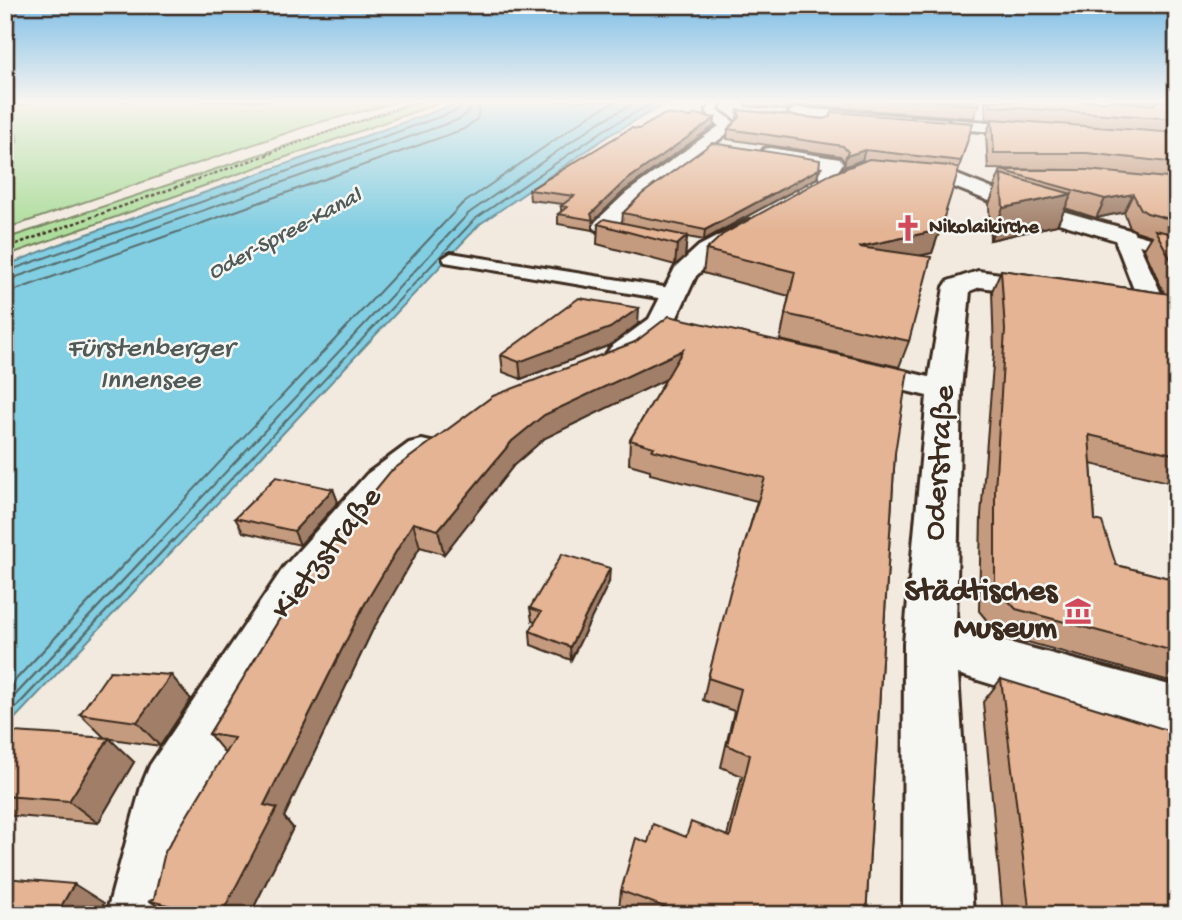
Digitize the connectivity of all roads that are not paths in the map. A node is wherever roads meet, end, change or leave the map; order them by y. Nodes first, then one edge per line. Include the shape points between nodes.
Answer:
1 (709, 144) joint
2 (886, 172) edge
3 (852, 173) edge
4 (948, 178) junction
5 (1000, 178) edge
6 (764, 218) edge
7 (1125, 236) junction
8 (686, 247) junction
9 (1177, 251) edge
10 (451, 258) dead end
11 (1071, 291) edge
12 (1151, 302) edge
13 (675, 317) junction
14 (823, 362) edge
15 (584, 369) edge
16 (944, 390) junction
17 (451, 430) edge
18 (930, 643) junction
19 (1177, 714) edge
20 (141, 915) edge
21 (938, 915) edge

1 - 3 street via 834,163 823,185
1 - 8 street via 620,207 604,226 615,233
2 - 4 street
4 - 5 street
4 - 7 street via 1006,201
6 - 8 street
7 - 9 lane
7 - 12 street
8 - 13 street
10 - 13 lane
11 - 16 street, Oderstraße via 978,279 957,286
13 - 15 street via 622,354
14 - 16 street
16 - 18 street, Oderstraße
17 - 20 street, Kietzstraße via 381,484 301,580 172,787
18 - 19 street
18 - 21 street, Oderstraße

